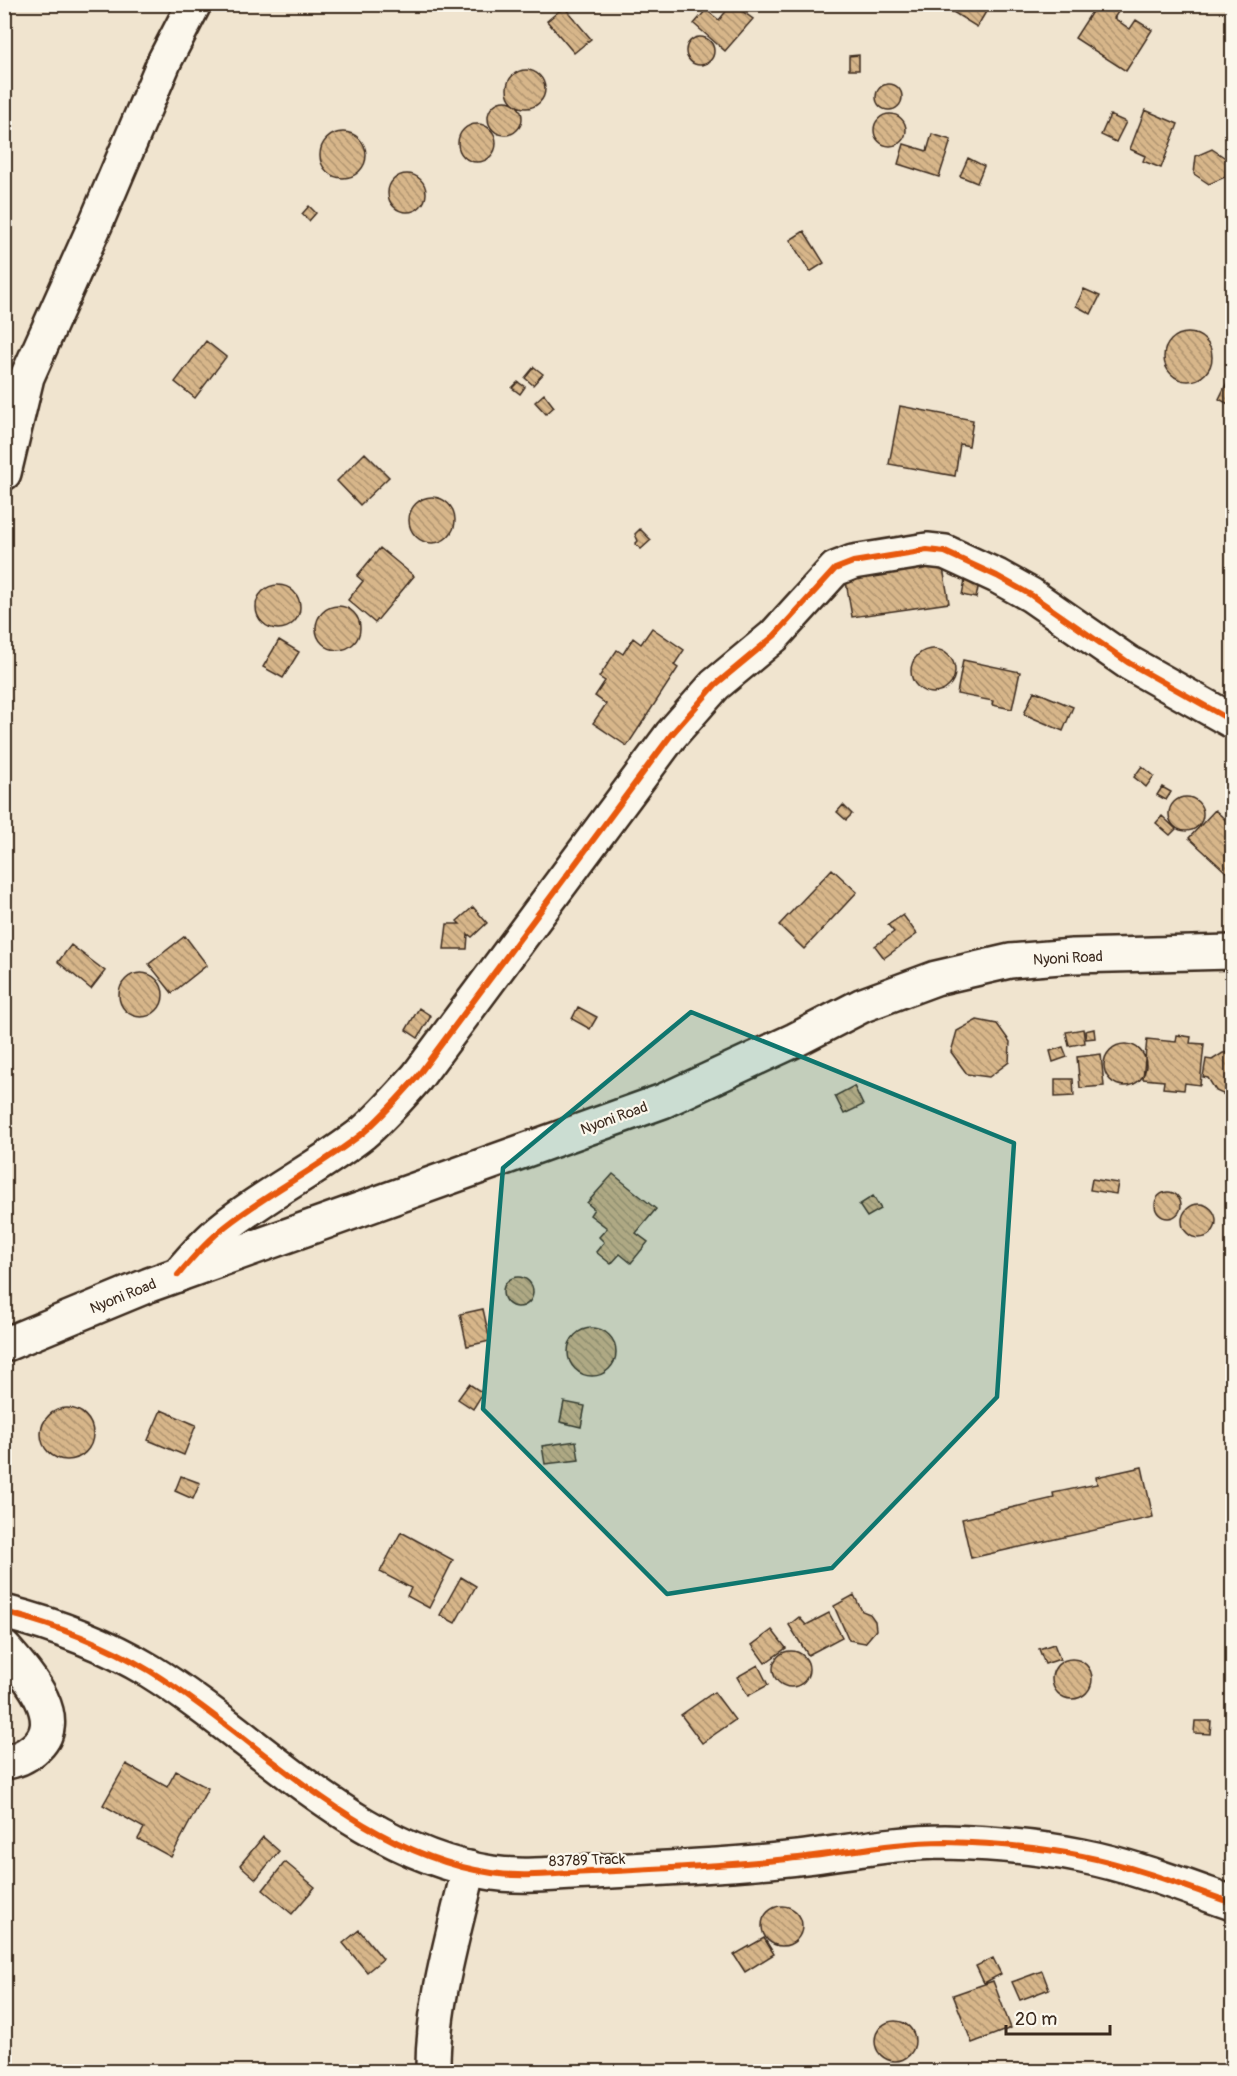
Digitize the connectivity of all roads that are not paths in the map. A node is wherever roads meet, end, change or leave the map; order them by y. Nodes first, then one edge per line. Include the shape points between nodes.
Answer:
1 (194, 4) edge
2 (4, 473) edge
3 (1233, 721) edge
4 (1230, 957) edge
5 (178, 1275) junction
6 (4, 1345) edge
7 (4, 1612) edge
8 (4, 1648) edge
9 (4, 1762) edge
10 (469, 1868) junction
11 (1233, 1903) edge
12 (433, 2072) edge

1 - 2 street via 165,60 27,377
3 - 5 street via 1129,663 1031,595 945,552 927,550 853,562 835,569 774,636 715,685 671,735 424,1067 387,1110 324,1161 226,1226
4 - 5 street, Nyoni Road via 1052,958 1010,962 936,978 863,1005 663,1101
5 - 6 street, Nyoni Road
7 - 10 street, 83789 Track via 115,1651 153,1673 353,1817 398,1843
8 - 9 street via 42,1701 48,1731 27,1754
10 - 11 street, 83789 Track via 523,1875 637,1870 945,1842 1083,1856
10 - 12 street via 441,1992

